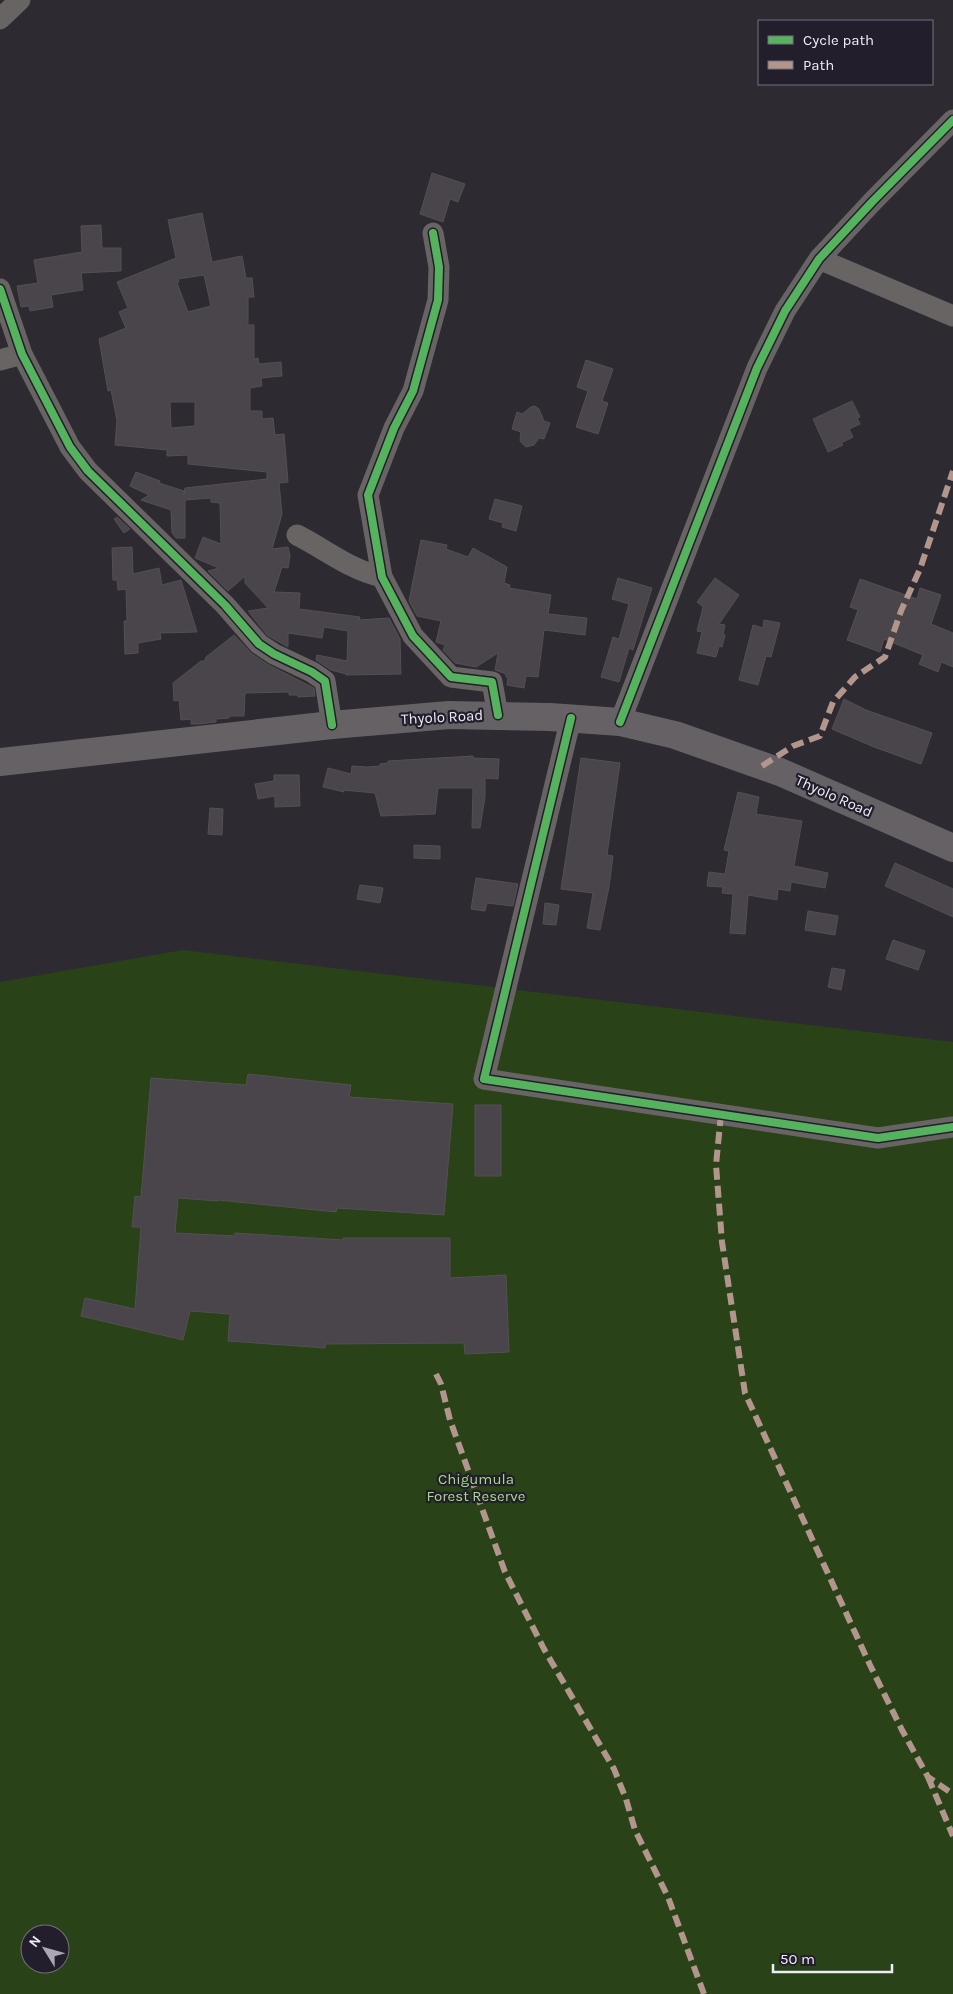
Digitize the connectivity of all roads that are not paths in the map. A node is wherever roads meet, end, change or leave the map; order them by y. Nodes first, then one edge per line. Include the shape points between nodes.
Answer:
1 (20, 0) edge
2 (0, 19) edge
3 (953, 120) edge
4 (433, 233) dead end
5 (819, 259) junction
6 (0, 289) edge
7 (953, 316) edge
8 (22, 354) junction
9 (0, 360) edge
10 (297, 535) dead end
11 (382, 577) junction
12 (498, 715) junction
13 (570, 718) junction
14 (620, 722) junction
15 (332, 725) junction
16 (0, 762) edge
17 (953, 848) edge
18 (953, 1126) edge

1 - 2 street
3 - 5 street
4 - 11 street via 439,267 438,300 413,391 394,428 368,495
5 - 7 street
5 - 14 street via 785,312 757,368
6 - 8 street
8 - 9 street
8 - 15 street via 70,447 88,471 225,605 259,644 325,681
10 - 11 street via 346,564
11 - 12 street via 413,636 451,677 492,682
12 - 13 highway, Thyolo Road
12 - 15 highway, Thyolo Road via 449,715
13 - 14 highway, Thyolo Road
13 - 18 street via 484,1079 878,1138
14 - 17 highway, Thyolo Road via 675,735 780,772
15 - 16 highway, Thyolo Road

